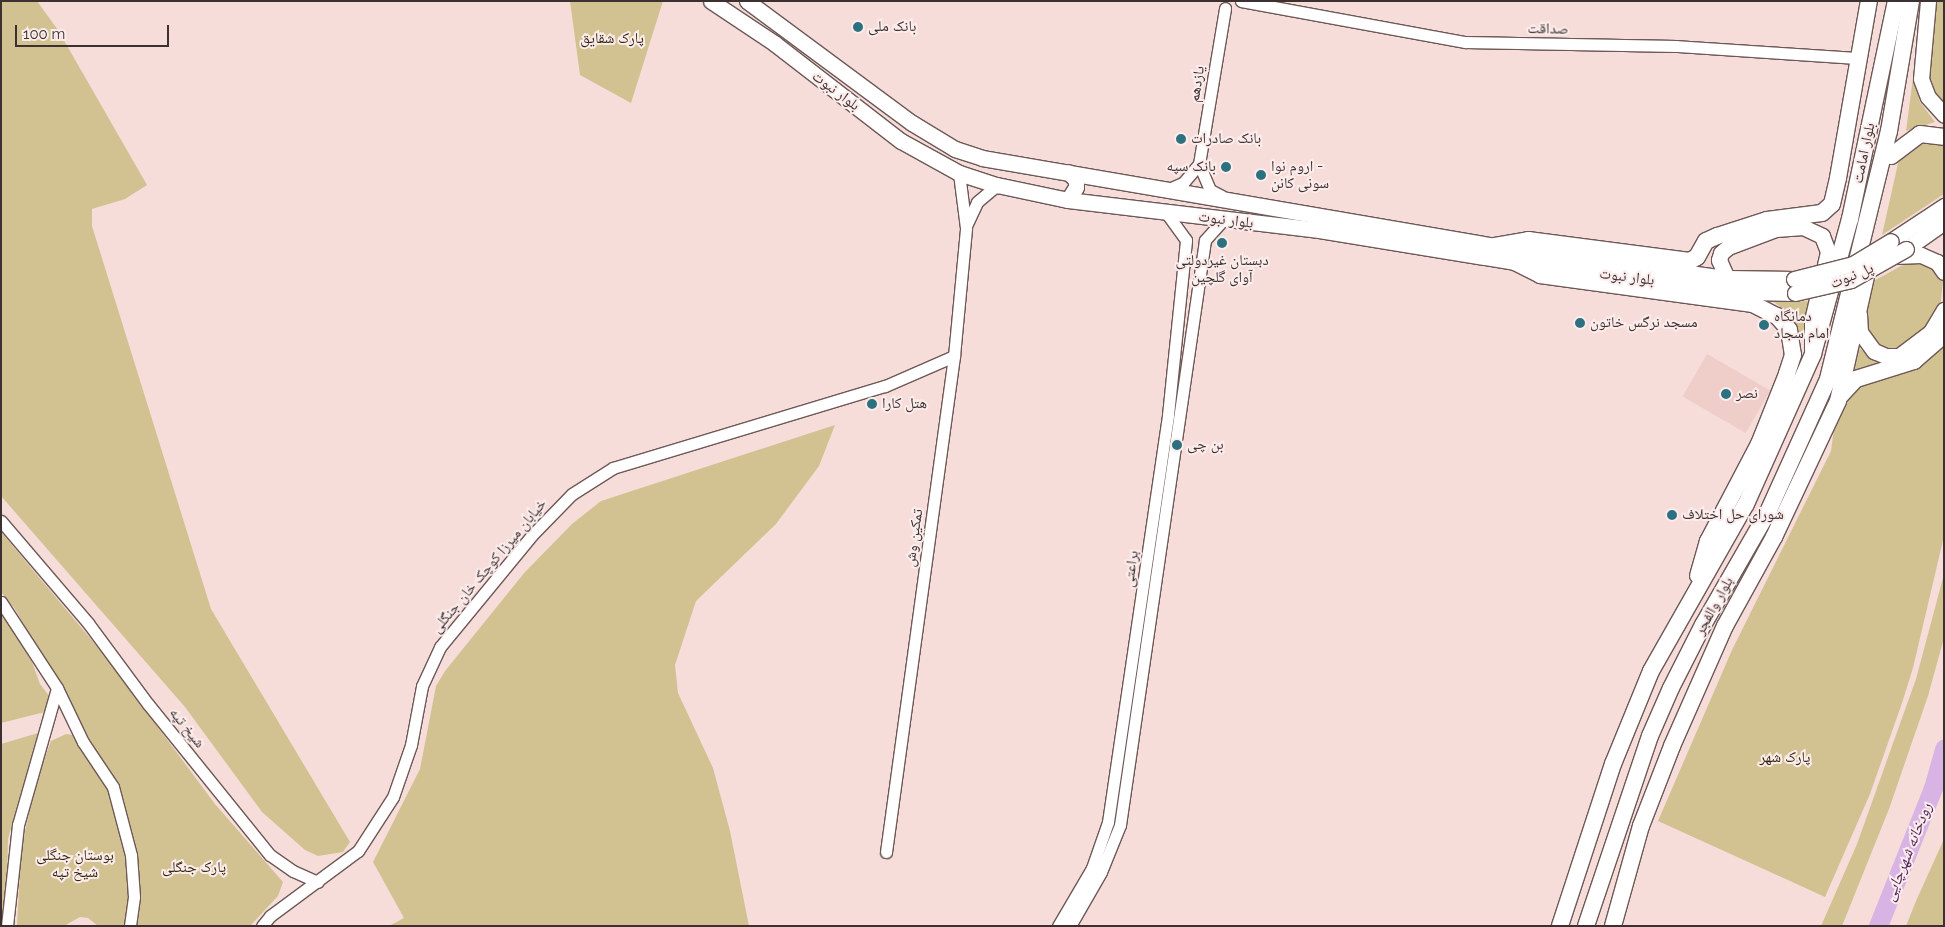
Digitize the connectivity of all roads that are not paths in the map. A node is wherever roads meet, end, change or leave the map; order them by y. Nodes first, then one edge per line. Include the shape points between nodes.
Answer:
1 (711, 1) edge
2 (747, 1) edge
3 (1236, 1) edge
4 (1241, 1) edge
5 (1869, 1) edge
6 (1896, 1) edge
7 (1910, 1) edge
8 (1928, 1) edge
9 (1221, 5) edge
10 (1859, 58) junction
11 (1944, 116) edge
12 (1889, 131) junction
13 (1944, 137) edge
14 (1891, 156) junction
15 (1199, 164) junction
16 (1068, 172) junction
17 (959, 173) junction
18 (1122, 181) junction
19 (997, 185) junction
20 (1171, 188) junction
21 (1228, 199) junction
22 (1068, 200) junction
23 (1118, 205) junction
24 (1944, 206) edge
25 (1166, 212) junction
26 (1223, 220) junction
27 (1944, 222) edge
28 (966, 228) junction
29 (1495, 246) junction
30 (1900, 253) junction
31 (1515, 262) junction
32 (1944, 272) edge
33 (1727, 278) junction
34 (1794, 286) junction
35 (1851, 292) joint
36 (1828, 304) joint
37 (1944, 310) edge
38 (1859, 312) junction
39 (1944, 335) edge
40 (1813, 354) junction
41 (954, 356) junction
42 (1838, 401) junction
43 (1, 521) edge
44 (1, 602) edge
45 (1690, 602) junction
46 (57, 688) junction
47 (886, 852) dead end
48 (318, 882) junction
49 (7, 926) edge
50 (130, 926) edge
51 (262, 926) edge
52 (1058, 926) edge
53 (1070, 926) edge
54 (1560, 926) edge
55 (1586, 926) edge
56 (1612, 926) edge

1 - 17 main road, بلوار نبوت via 774,43 902,140
2 - 16 main road, بلوار نبوت via 932,137 982,158
3 - 9 street via 1231,8
4 - 10 street, صداقت via 1464,42 1676,46
5 - 10 highway
6 - 36 highway, بلوار امامت
7 - 12 highway, بلوار امامت
8 - 11 main road via 1921,79 1928,97
9 - 15 street, یازدهم
10 - 29 highway via 1832,204 1822,213 1767,220 1717,236 1706,241 1698,257 1690,261 1528,240
12 - 14 highway
12 - 35 highway, بلوار امامت
13 - 14 highway via 1920,134
14 - 38 highway
15 - 20 street via 1183,183
15 - 21 street via 1210,190
16 - 18 main road, بلوار نبوت
16 - 22 main road via 1076,180
17 - 19 main road, بلوار نبوت
17 - 28 street
18 - 20 main road, بلوار نبوت
18 - 23 main road via 1111,185 1111,198
19 - 22 main road, بلوار نبوت
19 - 28 street via 978,202
20 - 21 main road, بلوار نبوت
21 - 29 main road, بلوار نبوت
22 - 23 main road, بلوار نبوت
23 - 25 main road, بلوار نبوت
24 - 34 main road, پل نبوت, bridge via 1853,264
25 - 26 main road, بلوار نبوت
25 - 52 street, براعتی via 1186,240 1168,415 1110,813 1092,868
26 - 31 main road, بلوار نبوت via 1318,230
26 - 53 street, براعتی via 1205,240 1120,825 1101,872
27 - 30 main road, پل نبوت
28 - 41 street, تمکین وش
29 - 33 main road, بلوار نبوت
30 - 32 main road via 1921,255 1937,262
30 - 34 main road, پل نبوت, bridge via 1851,280
31 - 34 main road, بلوار نبوت via 1746,292
31 - 45 highway via 1540,275 1753,304 1771,312 1789,330 1793,356 1787,374 1759,444 1708,541
33 - 34 main road, بلوار نبوت
33 - 40 main road via 1719,260 1721,252 1728,247 1776,229 1803,227 1822,236 1828,252 1812,320
35 - 55 highway, بلوار والفجر via 1828,379 1802,438 1768,512 1703,626 1650,736
36 - 40 highway, بلوار والفجر
37 - 38 main road via 1936,326 1919,344 1899,356 1886,356 1874,351 1860,332
38 - 42 highway
39 - 42 highway via 1914,361 1856,379
40 - 45 highway, بلوار والفجر via 1746,504
41 - 47 street, تمکین وش
41 - 48 street, خیابان میرزا کوچک خان جنگلی via 885,386 613,468 572,494 532,535 440,647 422,686 411,745 393,797 358,851
42 - 56 highway via 1774,537 1725,626 1672,746 1641,826
43 - 48 street, شیخ تپه via 88,623 148,704 270,855 293,871
44 - 46 street
45 - 54 highway, بلوار والفجر via 1650,671 1613,764
46 - 49 street via 18,825
46 - 50 street via 83,742 113,787 124,820 134,897
48 - 51 street via 270,916

